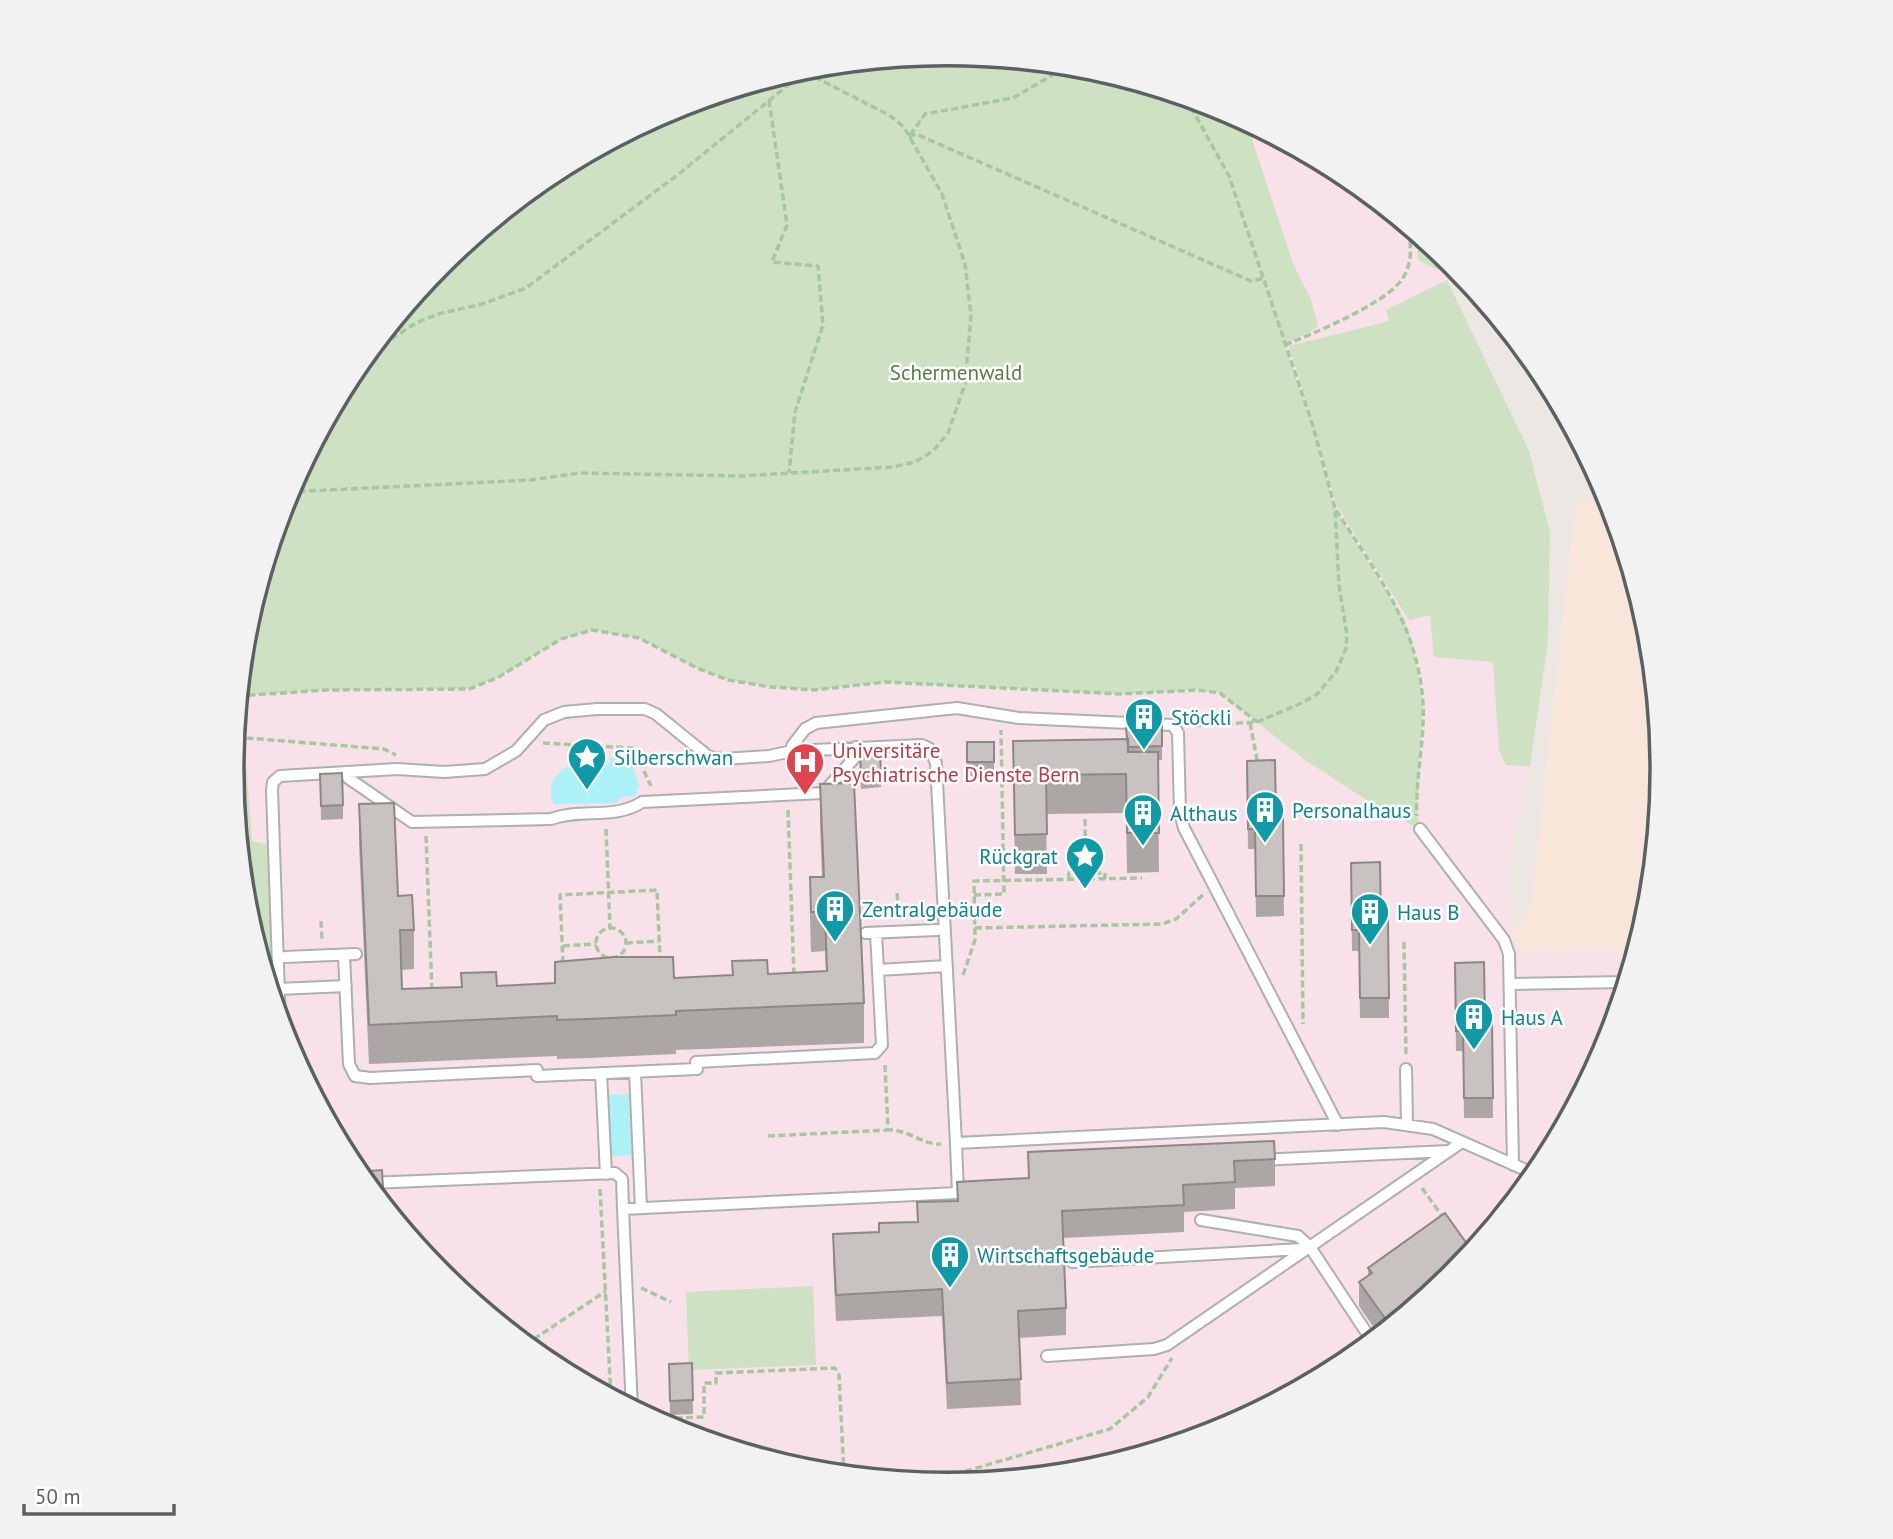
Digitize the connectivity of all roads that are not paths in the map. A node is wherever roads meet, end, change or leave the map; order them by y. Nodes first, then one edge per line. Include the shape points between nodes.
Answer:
1 (856, 747) junction
2 (792, 751) junction
3 (348, 772) junction
4 (1420, 829) road end
5 (937, 930) dead end
6 (285, 957) dead end
7 (947, 966) junction
8 (878, 970) junction
9 (1616, 982) edge
10 (1511, 984) junction
11 (278, 985) edge
12 (346, 986) junction
13 (279, 989) edge
14 (1406, 1069) road end
15 (635, 1072) junction
16 (601, 1073) junction
17 (1407, 1124) junction
18 (1338, 1125) junction
19 (1462, 1142) junction
20 (956, 1143) junction
21 (1449, 1151) junction
22 (1254, 1160) edge
23 (1513, 1165) junction
24 (1524, 1170) edge
25 (603, 1174) junction
26 (379, 1183) edge
27 (641, 1208) junction
28 (623, 1209) junction
29 (1201, 1220) dead end
30 (1308, 1248) junction
31 (1072, 1262) dead end
32 (1366, 1333) edge
33 (1047, 1356) dead end
34 (631, 1398) edge

1 - 2 lane
1 - 3 lane via 857,755 823,793 642,802 628,811 551,818 412,822 348,778
1 - 7 lane via 915,744 935,756
2 - 3 lane via 709,757 656,714 629,708 554,715 506,760 485,769
2 - 18 lane via 805,729 816,723 957,708 1020,718 1163,722 1175,727 1181,820
3 - 11 lane via 284,775 272,782
4 - 10 lane via 1504,940
5 - 8 lane via 871,933
6 - 12 lane via 350,954
7 - 8 lane
7 - 20 lane
8 - 15 lane via 882,1045 875,1053 696,1062 696,1069
9 - 10 lane
10 - 23 lane
12 - 13 lane
12 - 16 lane via 349,1064 355,1076 537,1070 537,1076
14 - 17 lane
15 - 16 lane
15 - 27 lane
16 - 25 lane
17 - 18 lane
17 - 19 lane
18 - 20 lane
19 - 21 lane
19 - 23 lane
20 - 27 lane via 963,1192
21 - 22 lane
21 - 30 lane
23 - 24 lane
25 - 26 lane
25 - 28 lane via 621,1176
27 - 28 lane
28 - 34 lane
29 - 30 lane via 1298,1236
30 - 31 lane
30 - 32 lane
30 - 33 lane via 1154,1349

